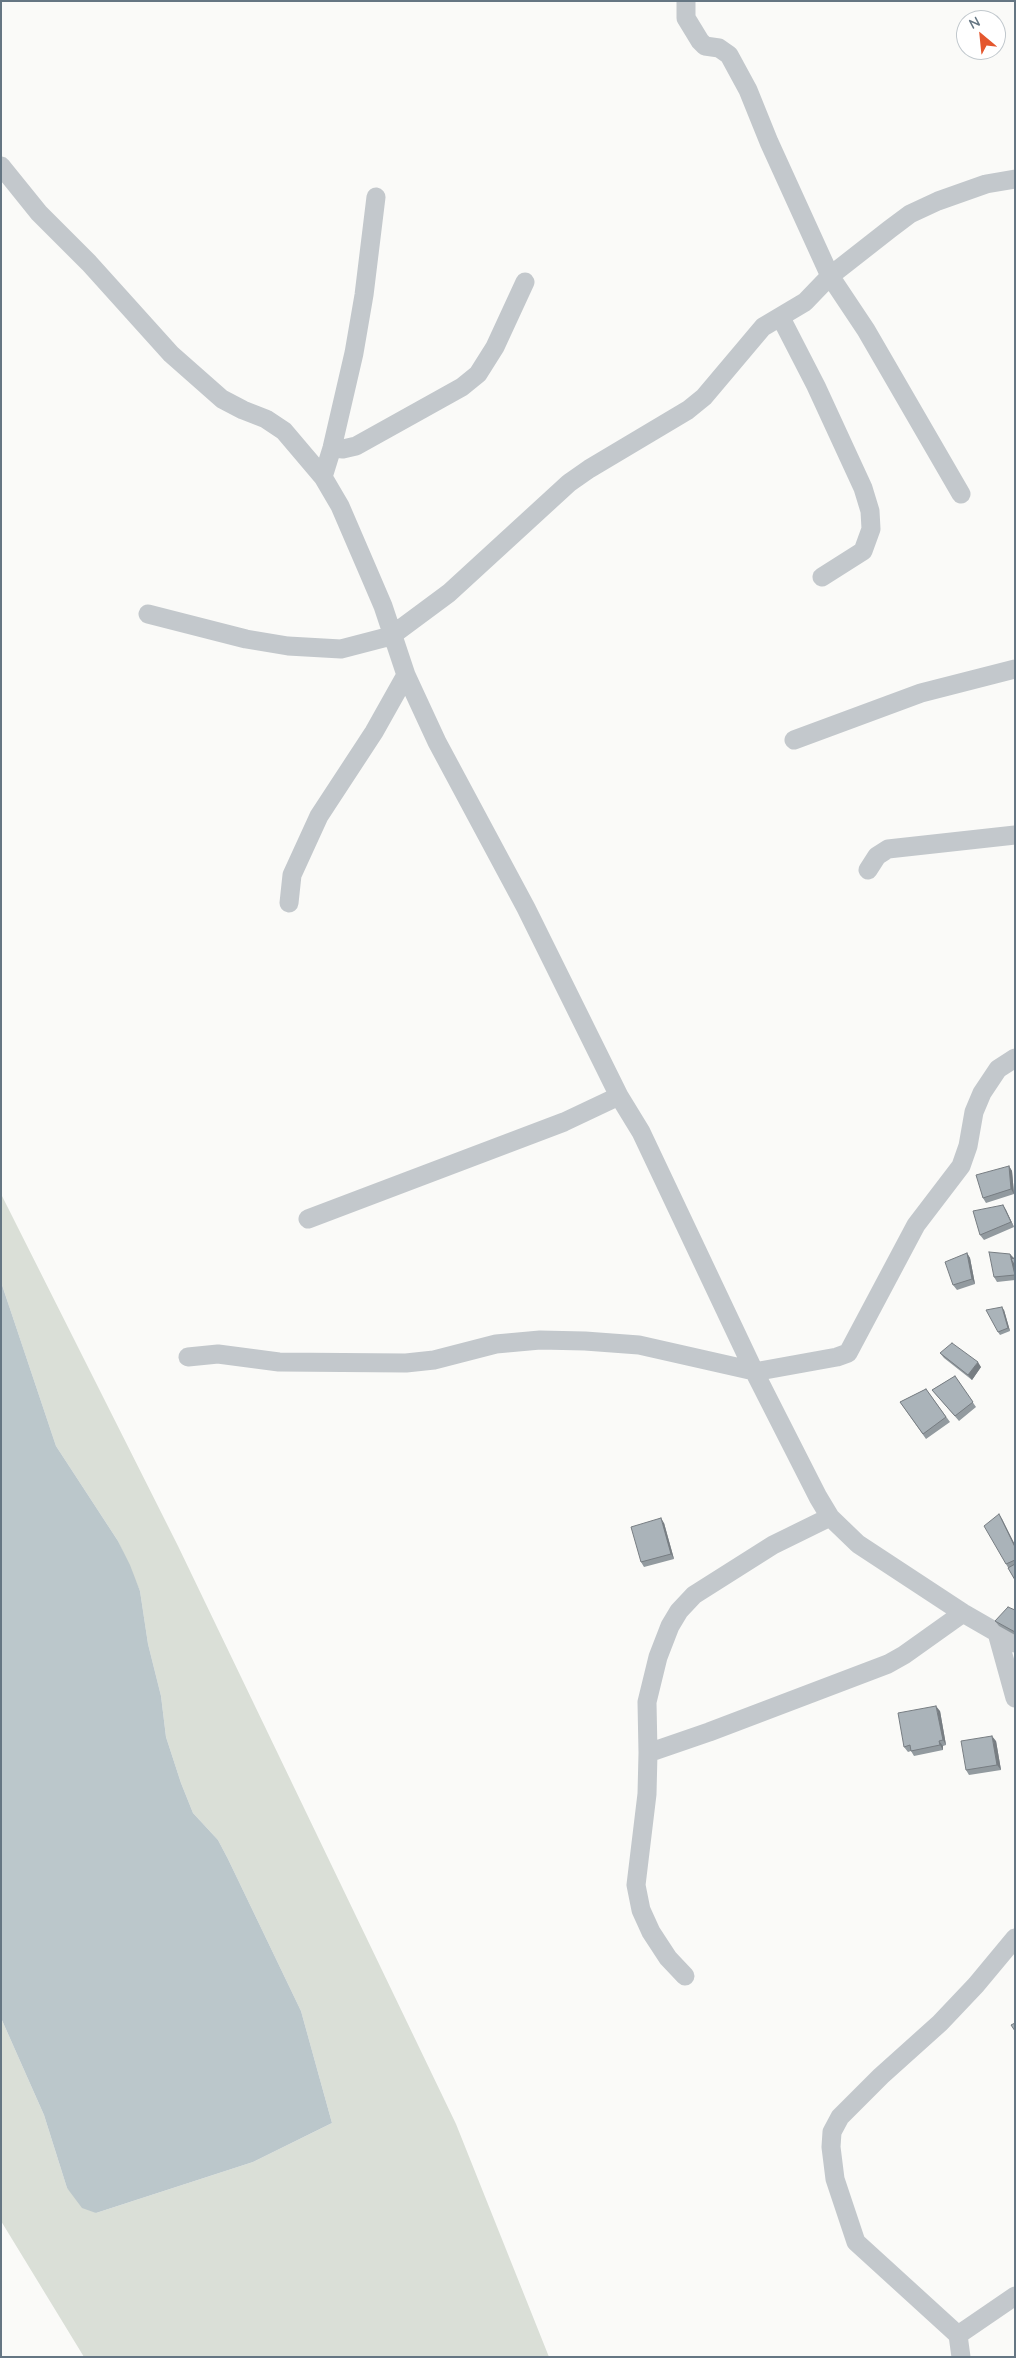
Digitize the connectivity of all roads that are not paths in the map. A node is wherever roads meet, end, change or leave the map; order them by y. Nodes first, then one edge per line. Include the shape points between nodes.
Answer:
1 (686, 1) edge
2 (1, 166) edge
3 (1015, 179) edge
4 (376, 197) dead end
5 (830, 276) junction
6 (525, 282) dead end
7 (780, 318) junction
8 (332, 448) junction
9 (323, 476) junction
10 (961, 494) dead end
11 (822, 577) dead end
12 (148, 614) dead end
13 (391, 636) junction
14 (1015, 669) edge
15 (406, 675) junction
16 (794, 740) dead end
17 (1015, 834) edge
18 (868, 870) dead end
19 (289, 903) dead end
20 (1013, 1055) edge
21 (619, 1096) junction
22 (308, 1219) dead end
23 (188, 1357) dead end
24 (754, 1371) junction
25 (830, 1517) junction
26 (963, 1613) junction
27 (997, 1633) junction
28 (1015, 1642) edge
29 (1015, 1698) edge
30 (648, 1752) junction
31 (1015, 1938) edge
32 (685, 1976) dead end
33 (1015, 2296) edge
34 (958, 2335) junction
35 (961, 2357) edge

1 - 5 street via 686,18 692,30 706,46 718,48 729,55 748,90
2 - 9 street via 40,213 171,354 222,399 284,431
3 - 5 street via 967,190 910,214
4 - 8 street via 363,304
5 - 7 street via 805,302
5 - 10 street via 866,330
6 - 8 street via 495,347 478,374 447,396 356,446 343,450
7 - 11 street via 816,386 863,488 870,511 871,529 863,550
7 - 13 street via 762,327 750,339 704,397 569,483 449,593
8 - 9 street
9 - 13 street via 340,506 383,606
12 - 13 street via 246,639 288,646 341,649
13 - 15 street
14 - 16 street via 921,693
15 - 19 street via 374,732 319,816 292,875
15 - 21 street via 437,742 526,908
17 - 18 street via 888,849 877,856
20 - 24 street via 990,1078 974,1112 961,1166 916,1225 848,1353
21 - 22 street via 564,1122
21 - 24 street via 642,1132
23 - 24 street via 218,1354 279,1362 406,1363 434,1360 496,1344 540,1340 585,1341 639,1345
24 - 25 street
25 - 26 street via 858,1544
25 - 30 street via 748,1560 694,1595 678,1611 658,1657 647,1702
26 - 27 street
26 - 30 street via 888,1664
27 - 28 street
27 - 29 street
30 - 32 street via 636,1885 641,1910 651,1932
31 - 34 street via 940,2023 840,2117 832,2132 835,2179 856,2242
33 - 34 street
34 - 35 street

